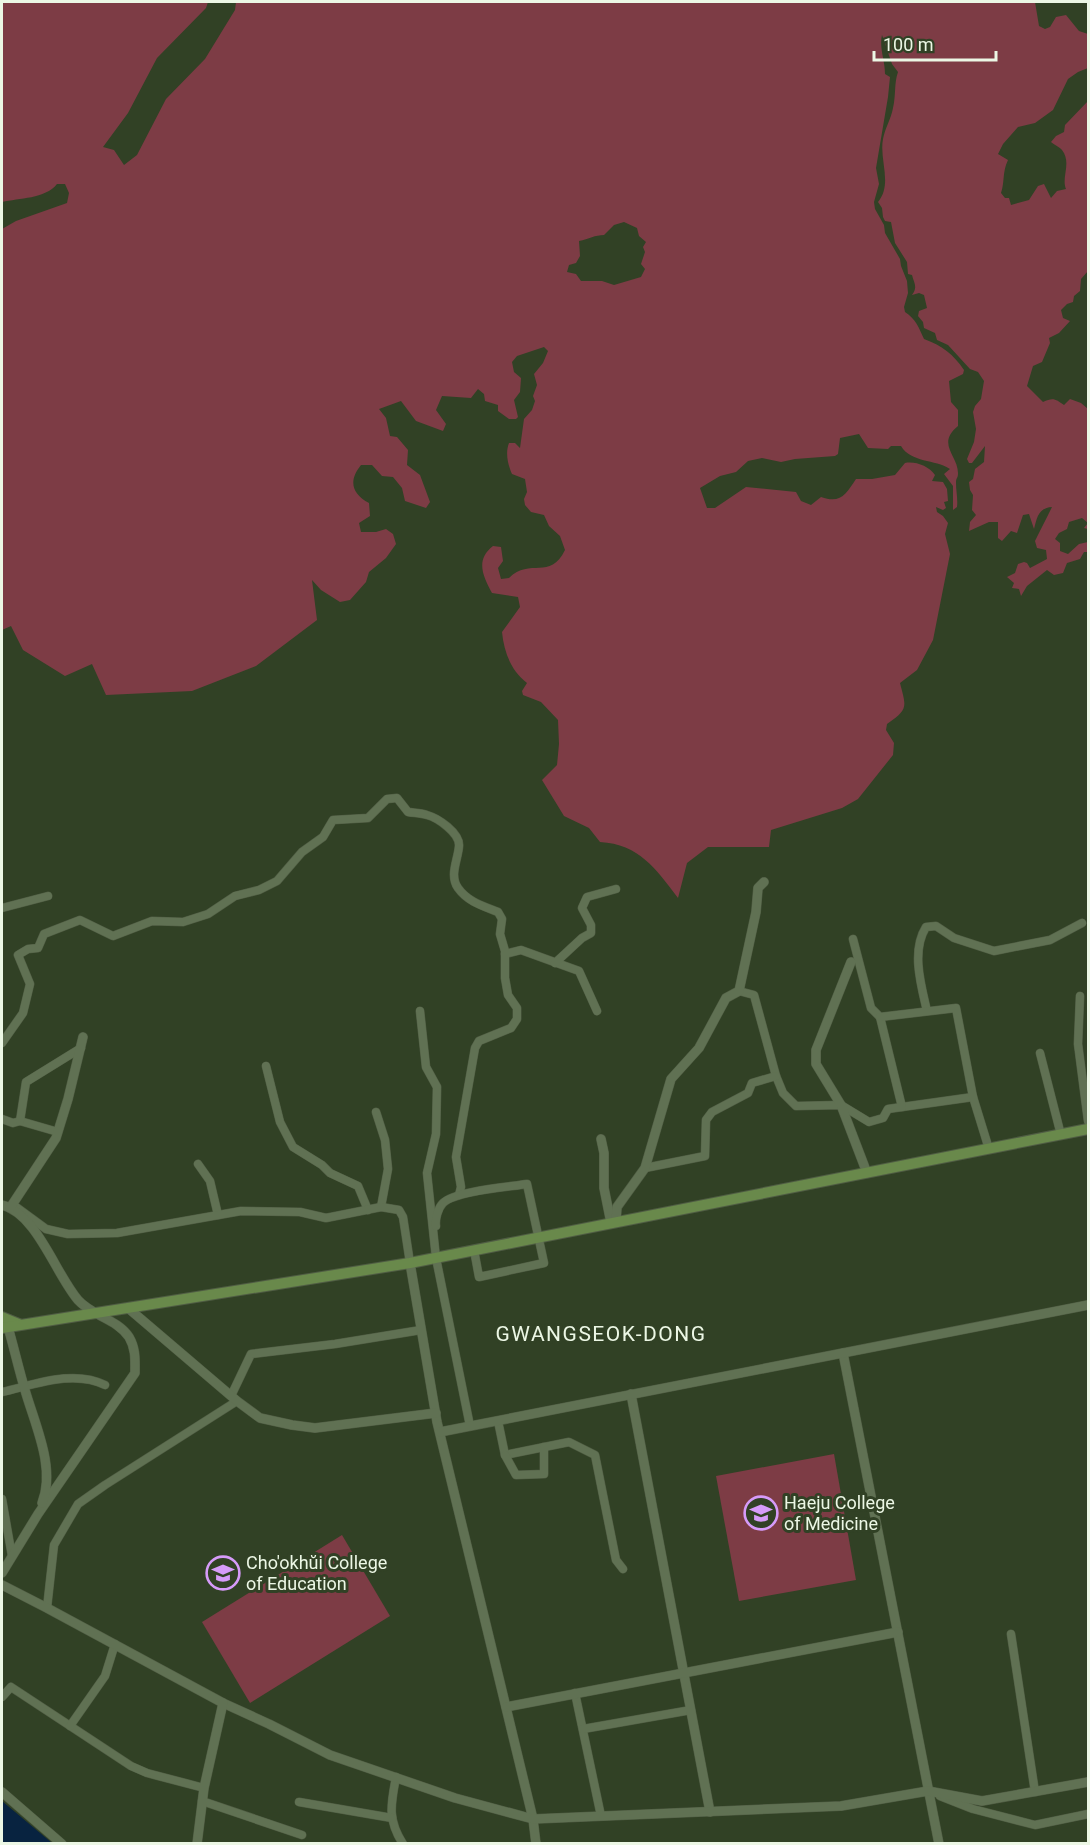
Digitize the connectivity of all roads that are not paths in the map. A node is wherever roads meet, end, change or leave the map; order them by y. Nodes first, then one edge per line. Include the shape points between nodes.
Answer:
1 (764, 882) dead end
2 (616, 889) dead end
3 (48, 896) dead end
4 (2, 908) edge
5 (1082, 923) dead end
6 (854, 939) dead end
7 (505, 954) junction
8 (850, 962) dead end
9 (555, 963) junction
10 (739, 991) junction
11 (1080, 996) dead end
12 (420, 1011) dead end
13 (597, 1011) dead end
14 (927, 1011) junction
15 (880, 1017) junction
16 (83, 1037) dead end
17 (2, 1043) edge
18 (81, 1048) junction
19 (1040, 1053) dead end
20 (266, 1066) dead end
21 (776, 1076) junction
22 (974, 1096) junction
23 (842, 1105) junction
24 (902, 1107) junction
25 (376, 1112) dead end
26 (2, 1119) edge
27 (20, 1121) junction
28 (1089, 1121) edge
29 (1089, 1129) edge
30 (58, 1132) junction
31 (1061, 1135) junction
32 (600, 1139) dead end
33 (989, 1149) junction
34 (198, 1164) dead end
35 (645, 1168) junction
36 (867, 1173) junction
37 (459, 1195) junction
38 (8, 1206) edge
39 (381, 1208) junction
40 (368, 1210) junction
41 (218, 1215) junction
42 (614, 1223) junction
43 (537, 1238) junction
44 (474, 1250) junction
45 (439, 1257) junction
46 (410, 1263) junction
47 (1089, 1305) edge
48 (128, 1308) junction
49 (94, 1314) junction
50 (2, 1317) edge
51 (22, 1326) junction
52 (5, 1328) edge
53 (421, 1330) junction
54 (843, 1353) junction
55 (105, 1386) dead end
56 (24, 1387) junction
57 (2, 1392) edge
58 (631, 1394) junction
59 (234, 1399) junction
60 (436, 1413) junction
61 (498, 1421) junction
62 (470, 1426) junction
63 (440, 1432) junction
64 (544, 1447) junction
65 (505, 1455) junction
66 (2, 1499) edge
67 (38, 1514) junction
68 (12, 1556) junction
69 (623, 1569) dead end
70 (2, 1573) edge
71 (2, 1585) edge
72 (47, 1608) junction
73 (898, 1632) junction
74 (1011, 1634) dead end
75 (115, 1644) junction
76 (684, 1673) junction
77 (575, 1693) junction
78 (2, 1697) edge
79 (223, 1703) junction
80 (506, 1707) junction
81 (691, 1710) junction
82 (70, 1726) junction
83 (583, 1729) junction
84 (396, 1777) junction
85 (1089, 1782) edge
86 (204, 1788) junction
87 (927, 1791) junction
88 (2, 1792) edge
89 (1035, 1792) junction
90 (202, 1801) junction
91 (299, 1802) dead end
92 (711, 1812) junction
93 (1089, 1814) edge
94 (601, 1816) junction
95 (392, 1818) junction
96 (534, 1819) junction
97 (302, 1835) dead end
98 (62, 1844) edge
99 (197, 1844) edge
100 (403, 1844) edge
101 (536, 1844) edge
102 (939, 1844) edge

1 - 10 street via 758,888
2 - 9 street via 587,897 582,908 591,933
3 - 4 street
5 - 14 street via 1050,940 994,951 954,938 936,926 926,927 920,937 919,974
6 - 15 street via 871,1008
7 - 9 street via 521,950
7 - 17 street via 498,912 473,902 457,887 454,872 460,844 456,836 429,815 408,812 397,798 387,799 368,818 333,820 323,837 302,852 277,881 235,896 208,914 183,922 152,921 113,936 80,920 44,934 38,948 18,955 30,984 23,1013
7 - 37 street via 505,978 508,994 517,1008 517,1019 511,1028 479,1041 475,1048 456,1157
8 - 23 street via 816,1050 816,1064
9 - 13 street via 579,971
10 - 21 street via 754,995
10 - 35 street via 726,998 699,1048 671,1079
11 - 28 street via 1078,1044
12 - 45 street via 426,1066 437,1087 436,1134 427,1173
14 - 15 street
14 - 22 street via 956,1008
15 - 24 street
16 - 18 street
18 - 27 street via 26,1082
18 - 30 street
19 - 31 street
20 - 40 street via 280,1122 293,1147 330,1173 358,1186
21 - 23 street via 783,1093 796,1106
21 - 35 street via 752,1083 748,1093 712,1112 706,1120 705,1155
22 - 24 street
22 - 33 street
23 - 24 street via 869,1122 883,1118 888,1109
23 - 36 street
25 - 39 street via 385,1140 388,1169
26 - 27 street
27 - 30 street
29 - 31 main road
30 - 38 street
31 - 33 main road
32 - 42 street via 604,1188
33 - 36 main road
34 - 41 street via 210,1181
35 - 42 street via 617,1207
36 - 42 main road
37 - 43 street via 527,1184
37 - 45 street via 443,1203 435,1219
38 - 41 street via 46,1229 68,1234 117,1233
38 - 49 street via 28,1222 78,1300
39 - 40 street
39 - 46 street via 399,1210 403,1217
40 - 41 street via 326,1218 288,1212 241,1211
42 - 43 main road
43 - 44 main road
43 - 44 street via 544,1263 479,1277
44 - 45 main road
45 - 46 main road
45 - 62 street
46 - 48 main road
46 - 53 street
47 - 54 street
48 - 49 main road
48 - 59 street
49 - 51 main road
49 - 67 street via 128,1336 136,1351 135,1373
50 - 51 main road
51 - 52 main road
52 - 56 street
53 - 59 street via 251,1354
53 - 60 street
54 - 58 street
54 - 73 street
55 - 56 street via 93,1379 65,1378
56 - 57 street
56 - 67 street via 43,1448 46,1473 46,1495
58 - 61 street
58 - 76 street
59 - 60 street via 260,1418 315,1428
59 - 72 street via 78,1504 54,1545
60 - 63 street
61 - 62 street
61 - 65 street
62 - 63 street
63 - 80 street
64 - 65 street
64 - 65 street via 544,1474 516,1475
64 - 69 street via 569,1442 595,1455 616,1560
66 - 68 street
67 - 68 street
68 - 70 street
71 - 72 street
72 - 75 street
73 - 76 street
73 - 87 street
74 - 89 street
75 - 79 street
75 - 82 street via 105,1676
76 - 77 street
76 - 81 street
77 - 80 street
77 - 83 street
78 - 82 street via 10,1687
79 - 84 street via 330,1755
79 - 86 street
80 - 96 street
81 - 83 street
81 - 92 street
82 - 86 street via 131,1766
83 - 94 street
84 - 95 street
84 - 96 street
85 - 89 street
86 - 90 street
87 - 89 street via 982,1801
87 - 92 street via 841,1806
87 - 93 street via 973,1809 1035,1825
87 - 102 street
88 - 98 street
90 - 97 street
90 - 99 street
91 - 95 street
92 - 94 street
94 - 96 street
95 - 100 street
96 - 101 street

